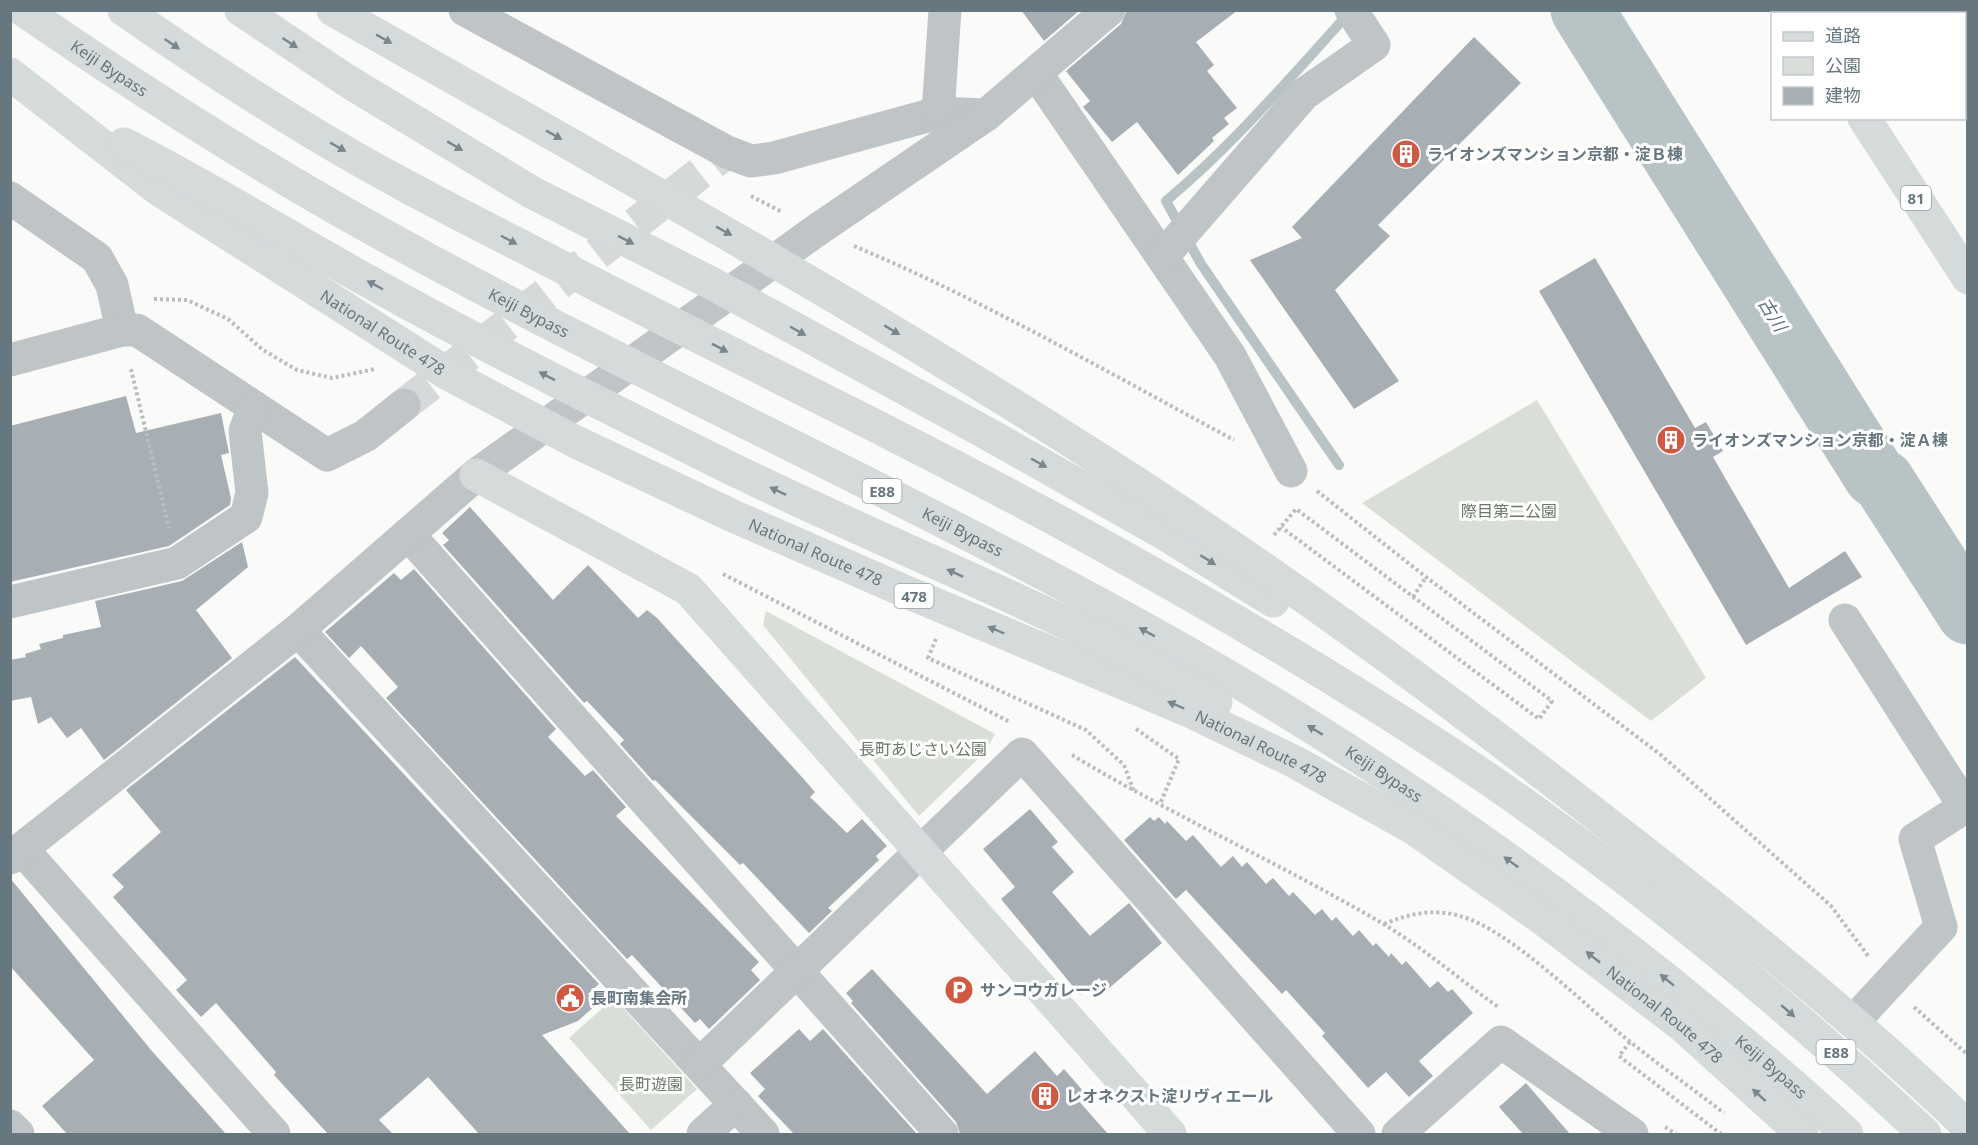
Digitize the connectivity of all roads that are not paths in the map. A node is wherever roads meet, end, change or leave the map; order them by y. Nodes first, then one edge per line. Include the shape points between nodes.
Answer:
1 (23, 10) edge
2 (124, 10) edge
3 (241, 10) edge
4 (333, 10) edge
5 (465, 10) edge
6 (945, 10) edge
7 (1109, 10) edge
8 (1351, 10) edge
9 (1036, 73) junction
10 (10, 75) edge
11 (10, 86) edge
12 (938, 113) junction
13 (986, 115) junction
14 (1865, 120) edge
15 (10, 198) edge
16 (1163, 256) junction
17 (776, 260) junction
18 (1968, 278) edge
19 (122, 330) junction
20 (10, 360) edge
21 (404, 405) tunnel mouth
22 (254, 407) junction
23 (543, 424) junction
24 (1292, 471) road end
25 (476, 475) junction
26 (408, 534) junction
27 (10, 602) edge
28 (1845, 620) dead end
29 (298, 630) junction
30 (1566, 790) junction
31 (1413, 828) junction
32 (16, 853) edge
33 (920, 853) junction
34 (797, 971) junction
35 (1853, 1022) junction
36 (700, 1064) junction
37 (736, 1104) junction
38 (10, 1126) edge
39 (1968, 1127) edge
40 (1644, 1128) edge
41 (18, 1134) edge
42 (274, 1134) edge
43 (703, 1134) edge
44 (764, 1134) edge
45 (942, 1134) edge
46 (1170, 1134) edge
47 (1359, 1134) edge
48 (1398, 1134) edge
49 (1802, 1134) edge
50 (1847, 1134) edge
51 (1925, 1134) edge

50 -> 1 main road, Keiji Bypass / E88 via 1712,1017 1592,921 1469,831 1213,667 896,498 410,250 161,104
2 -> 51 main road, E88 via 306,129 437,202 946,463 1236,620 1363,697 1494,783 1623,877 1743,973
3 -> 30 main road via 349,82 533,193 711,284 1173,539
4 -> 17 main road
5 - 12 street via 727,152 751,161
6 - 12 street
7 - 9 street
8 - 16 street via 1374,45 1304,94
9 - 13 street
9 - 16 street
10 - 23 main road, National Route 478 / 478 via 158,189 448,374
31 -> 11 main road via 1302,753 1199,692 1084,633 719,463 537,371 366,280 167,166
12 - 13 street
13 - 17 street
14 - 18 main road, 81
15 - 19 street via 97,258 112,285
16 - 24 street via 1230,356
17 - 23 street
17 -> 30 main road via 954,367 1194,522 1348,629
19 - 20 street
19 - 22 street via 137,330
21 - 22 street via 365,436 327,455
22 - 27 street via 245,431 252,494 246,517 177,563
23 - 25 street
31 -> 23 main road, National Route 478 / 478 via 1295,762 1187,710 821,555
25 - 26 street
25 - 33 main road via 688,589
26 - 29 street
26 - 34 street
28 - 35 street via 1965,807 1915,839 1941,927
29 - 32 street
29 - 36 street
30 - 35 main road
49 -> 31 main road, National Route 478 / 478 via 1684,1027 1540,916
32 - 42 street
33 - 34 street
33 - 46 main road
33 - 47 street via 1022,754
34 - 36 street
34 - 45 street
35 - 39 main road
36 - 37 street
37 - 43 street
37 - 44 street
38 - 41 street
40 - 48 street via 1501,1042

